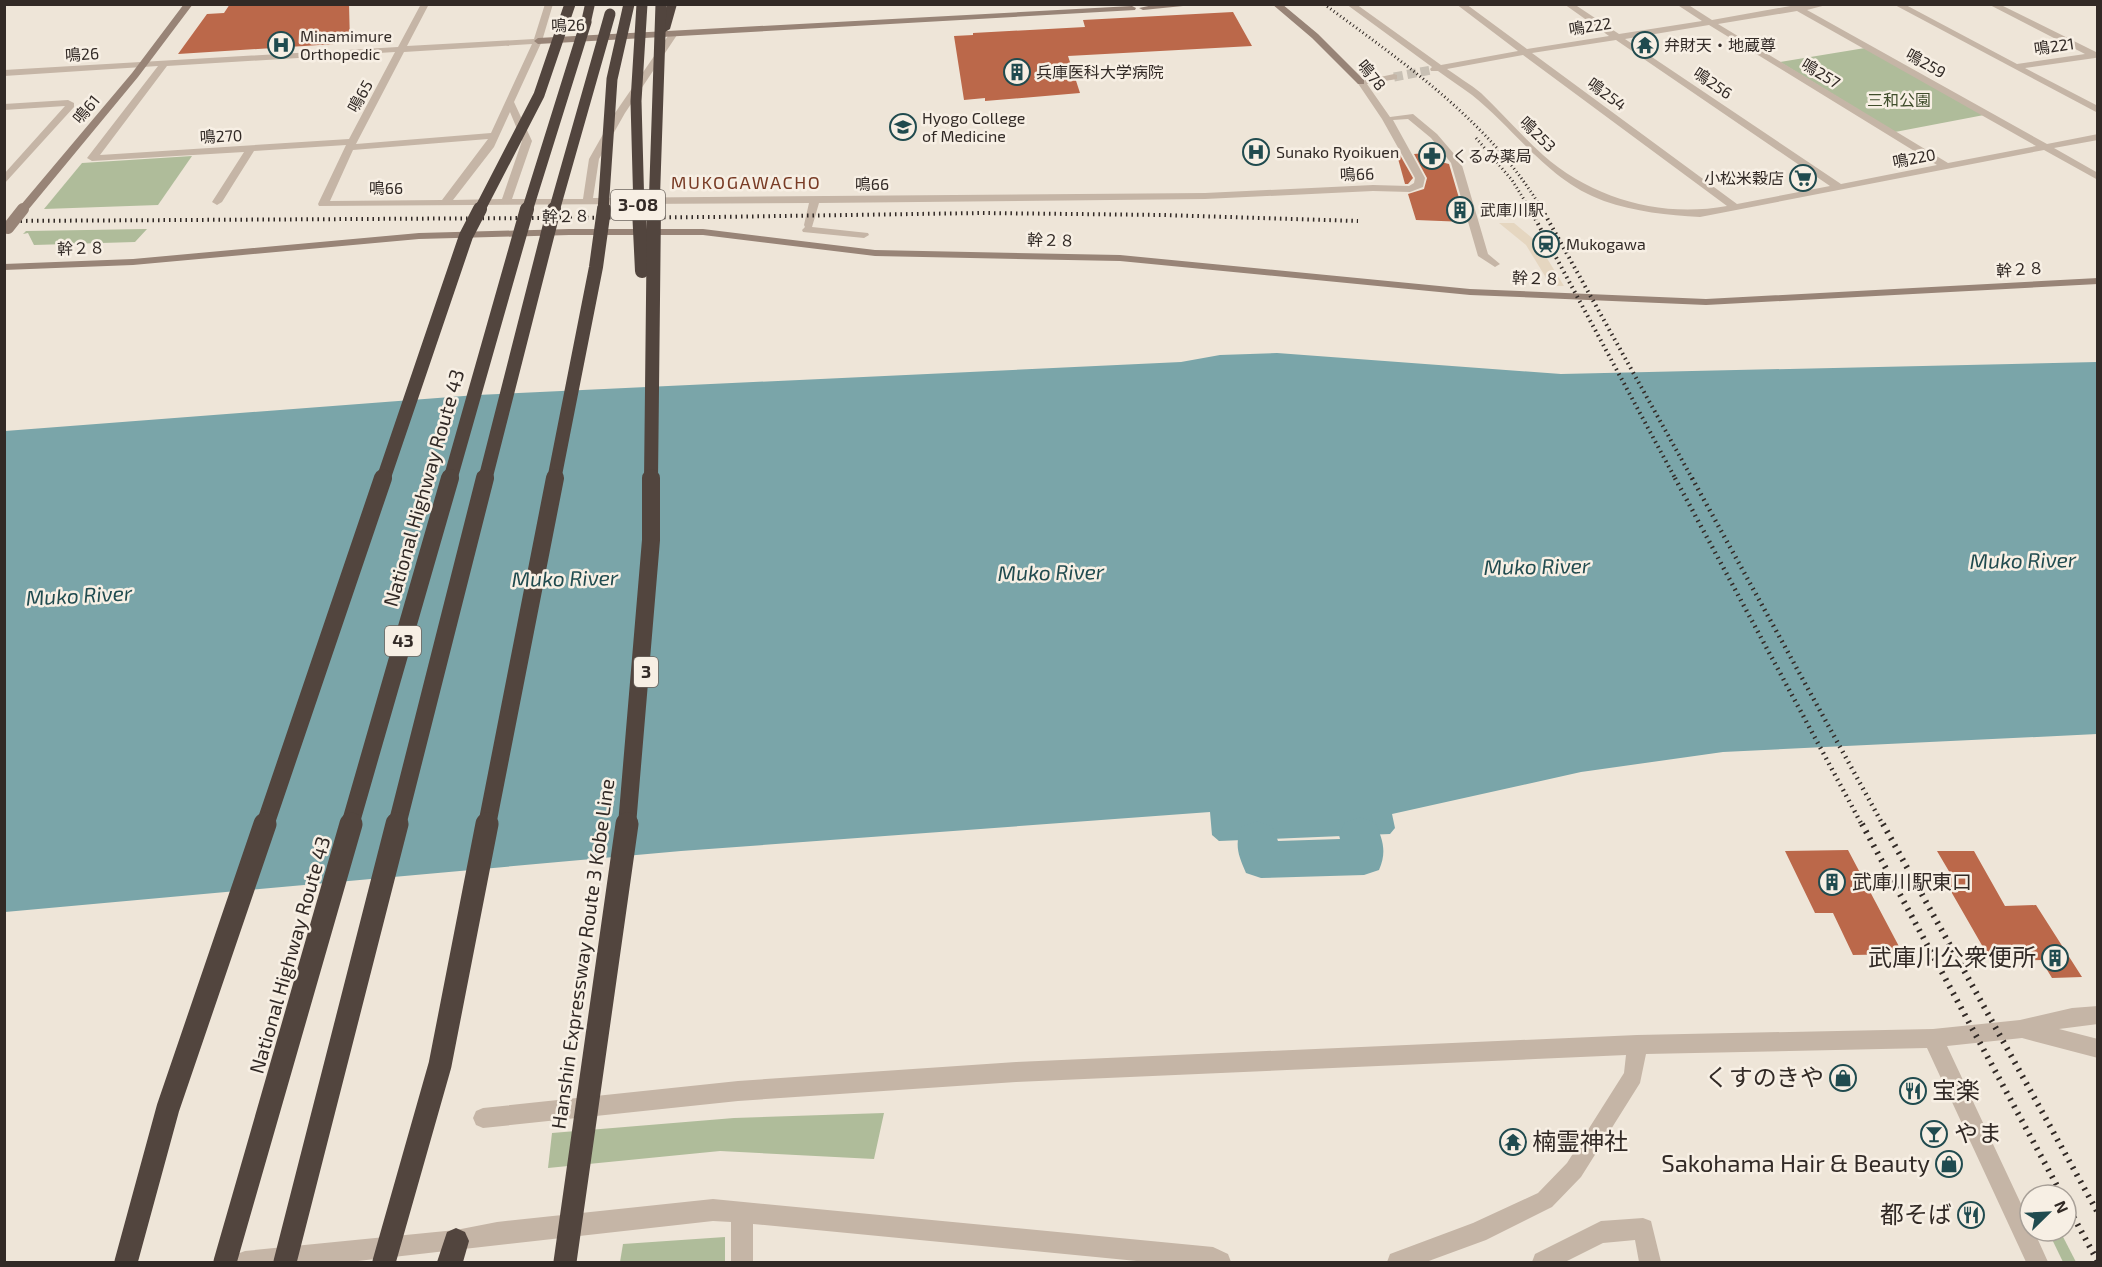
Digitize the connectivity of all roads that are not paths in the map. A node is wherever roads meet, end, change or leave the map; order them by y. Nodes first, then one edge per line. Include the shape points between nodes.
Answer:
1 (189, 4) edge
2 (425, 4) edge
3 (549, 4) edge
4 (570, 4) edge
5 (590, 4) edge
6 (612, 4) edge
7 (629, 4) edge
8 (642, 4) edge
9 (661, 4) edge
10 (666, 4) edge
11 (672, 4) edge
12 (1199, 4) edge
13 (1276, 4) edge
14 (1350, 4) edge
15 (1460, 4) edge
16 (1568, 4) edge
17 (1680, 4) edge
18 (1826, 4) edge
19 (1897, 4) edge
20 (1992, 4) edge
21 (1795, 7) edge
22 (1132, 8) dead end
23 (1143, 8) dead end
24 (1709, 22) junction
25 (669, 32) junction
26 (1617, 37) junction
27 (538, 41) junction
28 (403, 50) junction
29 (1524, 52) junction
30 (2096, 55) edge
31 (164, 64) junction
32 (143, 65) junction
33 (2015, 67) junction
34 (1434, 68) junction
35 (4, 73) edge
36 (1394, 77) tunnel mouth
37 (1361, 82) junction
38 (509, 100) junction
39 (4, 106) edge
40 (2097, 110) edge
41 (1394, 118) dead end
42 (493, 136) junction
43 (2097, 137) edge
44 (351, 145) junction
45 (2046, 148) junction
46 (250, 149) junction
47 (1947, 167) junction
48 (2097, 177) edge
49 (4, 181) edge
50 (1419, 184) joint
51 (1840, 188) junction
52 (815, 199) junction
53 (588, 200) junction
54 (217, 202) dead end
55 (506, 202) junction
56 (445, 203) junction
57 (323, 204) joint
58 (1735, 207) junction
59 (6, 230) edge
60 (864, 235) dead end
61 (1495, 264) dead end
62 (4, 267) edge
63 (2097, 281) edge
64 (650, 405) junction
65 (2097, 1015) edge
66 (2020, 1029) junction
67 (1933, 1038) junction
68 (1637, 1045) junction
69 (2097, 1049) edge
70 (483, 1118) dead end
71 (742, 1211) junction
72 (453, 1252) edge
73 (126, 1263) edge
74 (225, 1263) edge
75 (245, 1263) edge
76 (285, 1263) edge
77 (384, 1263) edge
78 (565, 1263) edge
79 (576, 1263) edge
80 (742, 1263) edge
81 (1220, 1263) edge
82 (1398, 1263) edge
83 (1543, 1263) edge
84 (1650, 1263) edge
85 (2037, 1263) edge

1 - 32 street, 鳴61
2 - 28 street, 鳴65
3 - 27 street
4 - 73 highway, bridge via 539,94 466,236 172,1096
5 - 74 highway, National Highway Route 43 / 43, bridge via 531,195
6 - 76 highway, 43, bridge via 558,195
7 - 77 highway, bridge via 612,79 606,191 590,302 440,1065
8 - 64 highway, 3-08, bridge via 636,179
9 - 64 highway, Hanshin Expressway Route 3 Kobe Line / 3, bridge
10 - 25 highway, Hanshin Expressway Route 3 Kobe Line / 3
11 - 25 highway
12 - 23 street
13 - 37 street, 鳴78
14 - 34 street, 鳴253
15 - 29 street, 鳴254
16 - 26 street, 鳴256
17 - 24 street, 鳴257
18 - 21 street, 鳴222
19 - 33 street
20 - 30 street
21 - 24 street, 鳴222
21 - 45 street, 鳴259
22 - 25 street, 鳴26
24 - 26 street, 鳴222
24 - 47 street, 鳴257
25 - 27 street, 鳴26
25 - 53 street via 594,159
25 - 79 highway, Hanshin Expressway Route 3 Kobe Line / 3 via 658,269 657,541 632,855
26 - 29 street, 鳴222
26 - 51 street, 鳴256
27 - 28 street, 鳴26
27 - 38 street
28 - 31 street, 鳴26
28 - 44 street, 鳴65
29 - 34 street, 鳴222
29 - 58 street, 鳴254
30 - 33 street, 鳴221
31 - 32 street, 鳴26
31 - 46 street, 鳴270 via 92,158
32 - 35 street, 鳴26
32 - 59 street, 鳴61, bridge
33 - 40 street
34 - 58 street, 鳴253 via 1476,94 1555,170 1607,199 1680,213 1700,214
36 - 37 street
37 - 50 street, 鳴78 via 1420,177
38 - 42 street
38 - 55 street via 527,141
39 - 49 street via 71,105
41 - 61 street via 1410,116 1456,162 1483,256
42 - 44 street, 鳴270
42 - 56 street via 489,147
43 - 45 street, 鳴220
44 - 46 street, 鳴270
44 - 57 street, 鳴65
45 - 47 street, 鳴220
45 - 48 street, 鳴259
46 - 54 street
47 - 51 street, 鳴220
50 - 52 street, 鳴66 via 1410,189 1205,196
51 - 58 street, 鳴220
52 - 53 street, 鳴66
52 - 60 street via 808,227
53 - 55 street, 鳴66
55 - 56 street, 鳴66
56 - 57 street, 鳴66
62 - 63 street, 幹２８ via 133,262 419,236 692,232 875,253 1120,258 1470,292 1707,302
64 - 78 highway, Hanshin Expressway Route 3 Kobe Line / 3, bridge via 651,540 624,855
65 - 66 street
66 - 67 street
66 - 69 street
67 - 68 street
67 - 85 street
68 - 70 street via 1016,1072 738,1091
68 - 82 street via 1633,1076 1574,1170 1545,1200 1478,1232
71 - 72 street via 713,1210 497,1233
71 - 80 street
71 - 81 street via 1213,1258
72 - 75 street
83 - 84 street via 1601,1232 1643,1229

